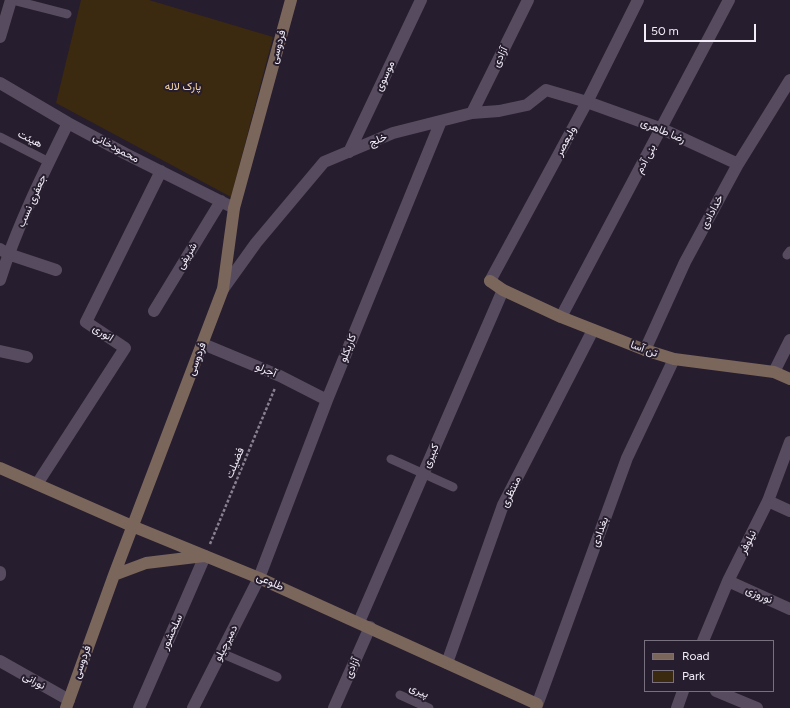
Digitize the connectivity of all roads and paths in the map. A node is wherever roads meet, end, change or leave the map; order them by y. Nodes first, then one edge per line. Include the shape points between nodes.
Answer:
1 (12, 0) edge
2 (290, 0) edge
3 (421, 0) edge
4 (528, 0) edge
5 (638, 0) edge
6 (729, 0) edge
7 (67, 14) dead end
8 (0, 37) edge
9 (0, 83) edge
10 (789, 84) edge
11 (587, 102) junction
12 (472, 113) junction
13 (441, 121) junction
14 (68, 123) junction
15 (662, 129) junction
16 (0, 137) edge
17 (349, 152) junction
18 (49, 162) junction
19 (738, 164) junction
20 (161, 172) junction
21 (221, 201) junction
22 (234, 208) junction
23 (4, 252) edge
24 (56, 270) dead end
25 (0, 280) edge
26 (490, 281) joint
27 (223, 288) junction
28 (503, 290) junction
29 (154, 311) dead end
30 (561, 318) junction
31 (593, 330) junction
32 (790, 340) edge
33 (203, 344) junction
34 (645, 350) junction
35 (0, 351) edge
36 (27, 357) dead end
37 (674, 359) junction
38 (774, 372) junction
39 (280, 376) junction
40 (790, 379) edge
41 (327, 400) junction
42 (790, 442) edge
43 (391, 459) dead end
44 (0, 468) edge
45 (423, 473) junction
46 (37, 484) junction
47 (453, 487) dead end
48 (768, 501) junction
49 (790, 511) edge
50 (132, 526) junction
51 (206, 556) junction
52 (0, 572) edge
53 (0, 575) edge
54 (114, 575) junction
55 (260, 578) junction
56 (728, 581) junction
57 (790, 609) edge
58 (358, 622) junction
59 (370, 627) junction
60 (703, 640) edge
61 (221, 653) junction
62 (0, 661) edge
63 (447, 662) junction
64 (277, 677) dead end
65 (683, 692) edge
66 (718, 692) edge
67 (400, 695) dead end
68 (68, 704) edge
69 (536, 706) edge
70 (197, 707) edge
71 (139, 708) edge
72 (334, 708) edge
73 (429, 708) edge
74 (677, 708) edge
75 (757, 708) edge

1 - 7 lane
1 - 8 street
2 - 22 street, فردوسی
3 - 17 street, موسوی
4 - 12 street, آزادی
5 - 11 street, ولیعصر
6 - 15 street, بنی آدم
9 - 14 street, محمودخانی
10 - 19 street, خدادادی
11 - 12 street, خلج via 546,90 527,105
11 - 15 street, رضا طاهری
11 - 26 street, ولیعصر
12 - 13 street, خلج
13 - 17 street, خلج via 393,133
13 - 41 street, کاریکلو
14 - 18 street, جعفری نسب
14 - 20 street, محمودخانی
15 - 19 street, رضا طاهری
15 - 30 street, بنی آدم
16 - 18 lane, هیئت
17 - 27 street, خلج via 324,162 256,242
18 - 23 street, جعفری نسب
19 - 34 street, خدادادی via 685,262
20 - 21 street, محمودخانی
20 - 46 street, انوری via 86,322 125,348
21 - 22 street, محمودخانی
21 - 29 street, شریفی
22 - 27 street, فردوسی
23 - 24 street
23 - 25 street, جعفری نسب
26 - 28 street, تن آسا
27 - 33 street, فردوسی
28 - 30 street, تن آسا
28 - 45 street, کبیری
30 - 31 street, تن آسا
31 - 34 street, تن آسا
31 - 63 street, منتظری via 503,505
32 - 38 street
33 - 39 street, آجرلو
33 - 50 street, فردوسی
34 - 37 street, تن آسا
35 - 36 street
37 - 38 street, تن آسا
37 - 69 street, بغدادی via 627,458
38 - 40 street, تن آسا
39 - 41 street, آجرلو
39 - 51 path, فضیلت
41 - 55 street, کاریکلو
42 - 48 street, نیلوفر
43 - 45 lane
44 - 46 street, طلوعی
45 - 47 lane
45 - 58 street, کبیری
46 - 50 street, طلوعی
48 - 49 street
48 - 56 street, نیلوفر
50 - 51 street, طلوعی
50 - 54 street, فردوسی
51 - 54 street via 146,563
51 - 55 street, طلوعی
51 - 71 street, سلحشور
52 - 53 street
54 - 68 street, فردوسی
55 - 58 street, طلوعی
55 - 61 street, دمیرچیلو
56 - 57 street, نوروزی
56 - 60 street, نیلوفر
58 - 59 street, طلوعی
59 - 63 street, طلوعی
59 - 72 street, آزادی
61 - 64 lane
61 - 70 street, دمیرچیلو
62 - 68 street, نورانی
63 - 69 street, طلوعی
65 - 74 street
66 - 75 street
67 - 73 lane, پیری

